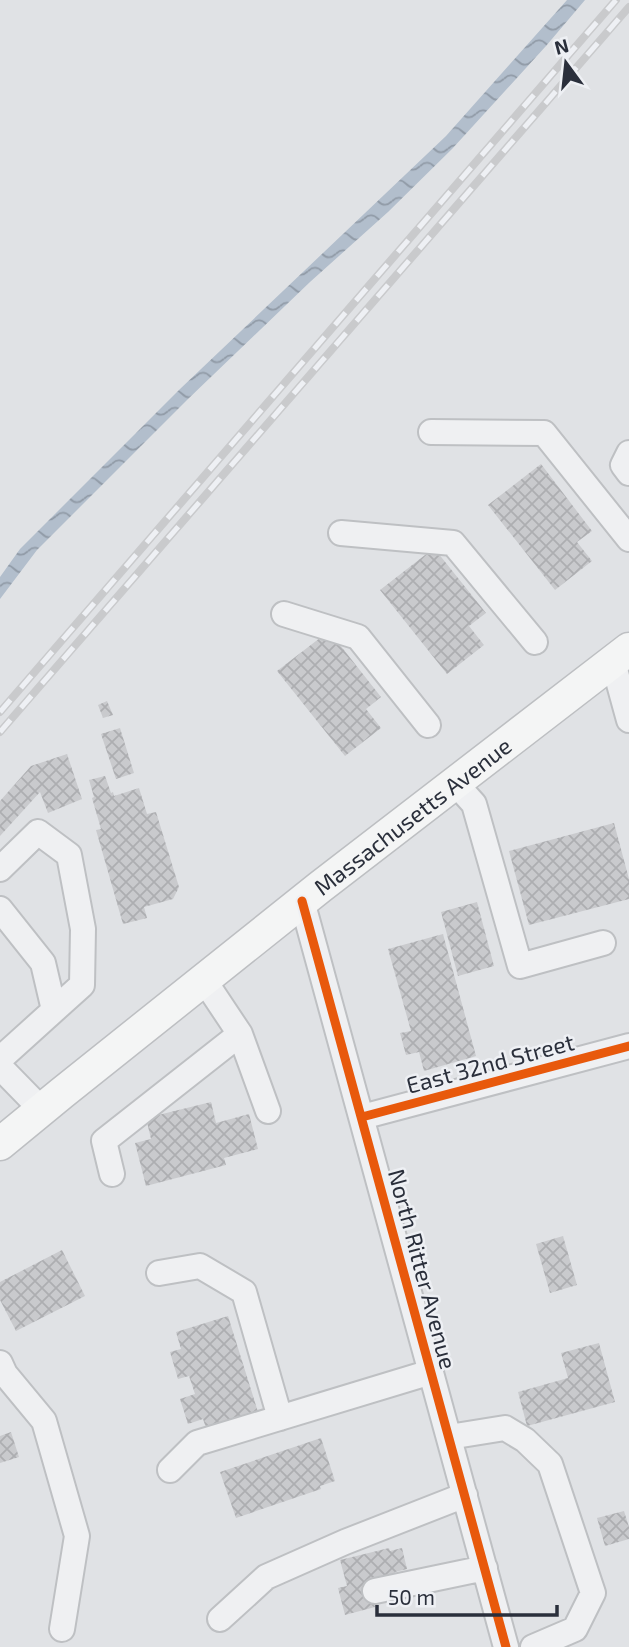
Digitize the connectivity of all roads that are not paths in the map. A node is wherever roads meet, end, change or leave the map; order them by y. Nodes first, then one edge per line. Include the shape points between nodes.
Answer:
1 (431, 432) dead end
2 (629, 453) edge
3 (629, 473) edge
4 (341, 534) dead end
5 (629, 539) edge
6 (284, 614) dead end
7 (535, 642) dead end
8 (621, 655) edge
9 (629, 720) edge
10 (428, 725) dead end
11 (455, 783) junction
12 (0, 869) edge
13 (302, 901) junction
14 (0, 909) edge
15 (603, 943) dead end
16 (204, 980) junction
17 (54, 1010) junction
18 (240, 1034) junction
19 (629, 1046) edge
20 (0, 1059) edge
21 (0, 1067) edge
22 (41, 1109) junction
23 (268, 1111) dead end
24 (362, 1116) junction
25 (0, 1144) edge
26 (112, 1174) dead end
27 (159, 1273) dead end
28 (0, 1363) edge
29 (431, 1372) junction
30 (279, 1418) junction
31 (449, 1437) junction
32 (170, 1470) dead end
33 (465, 1496) junction
34 (485, 1568) junction
35 (375, 1591) dead end
36 (220, 1619) dead end
37 (62, 1629) dead end
38 (506, 1647) edge
39 (533, 1647) edge

1 - 5 street via 544,433
2 - 3 street via 622,465
4 - 7 street via 453,543
6 - 10 street via 358,637
8 - 9 street
8 - 11 main road, Massachusetts Avenue
11 - 13 main road, Massachusetts Avenue
11 - 15 street via 474,804 520,966
12 - 17 street via 38,832 69,855 83,929 82,985
13 - 16 main road, Massachusetts Avenue
13 - 24 street, North Ritter Avenue
14 - 17 street via 43,963
16 - 18 street
16 - 22 main road, Massachusetts Avenue
17 - 20 street
18 - 23 street
18 - 26 street via 104,1141
19 - 24 street, East 32nd Street
21 - 22 street
22 - 25 main road, Massachusetts Avenue
24 - 29 street, North Ritter Avenue
27 - 30 street via 200,1266 244,1292
28 - 37 street via 44,1421 77,1536
29 - 30 street
29 - 31 street, North Ritter Avenue
30 - 32 street via 197,1444
31 - 33 street, North Ritter Avenue
31 - 39 street via 505,1428 550,1464 593,1593 575,1629
33 - 34 street, North Ritter Avenue
33 - 36 street via 266,1577
34 - 35 street
34 - 38 street, North Ritter Avenue

